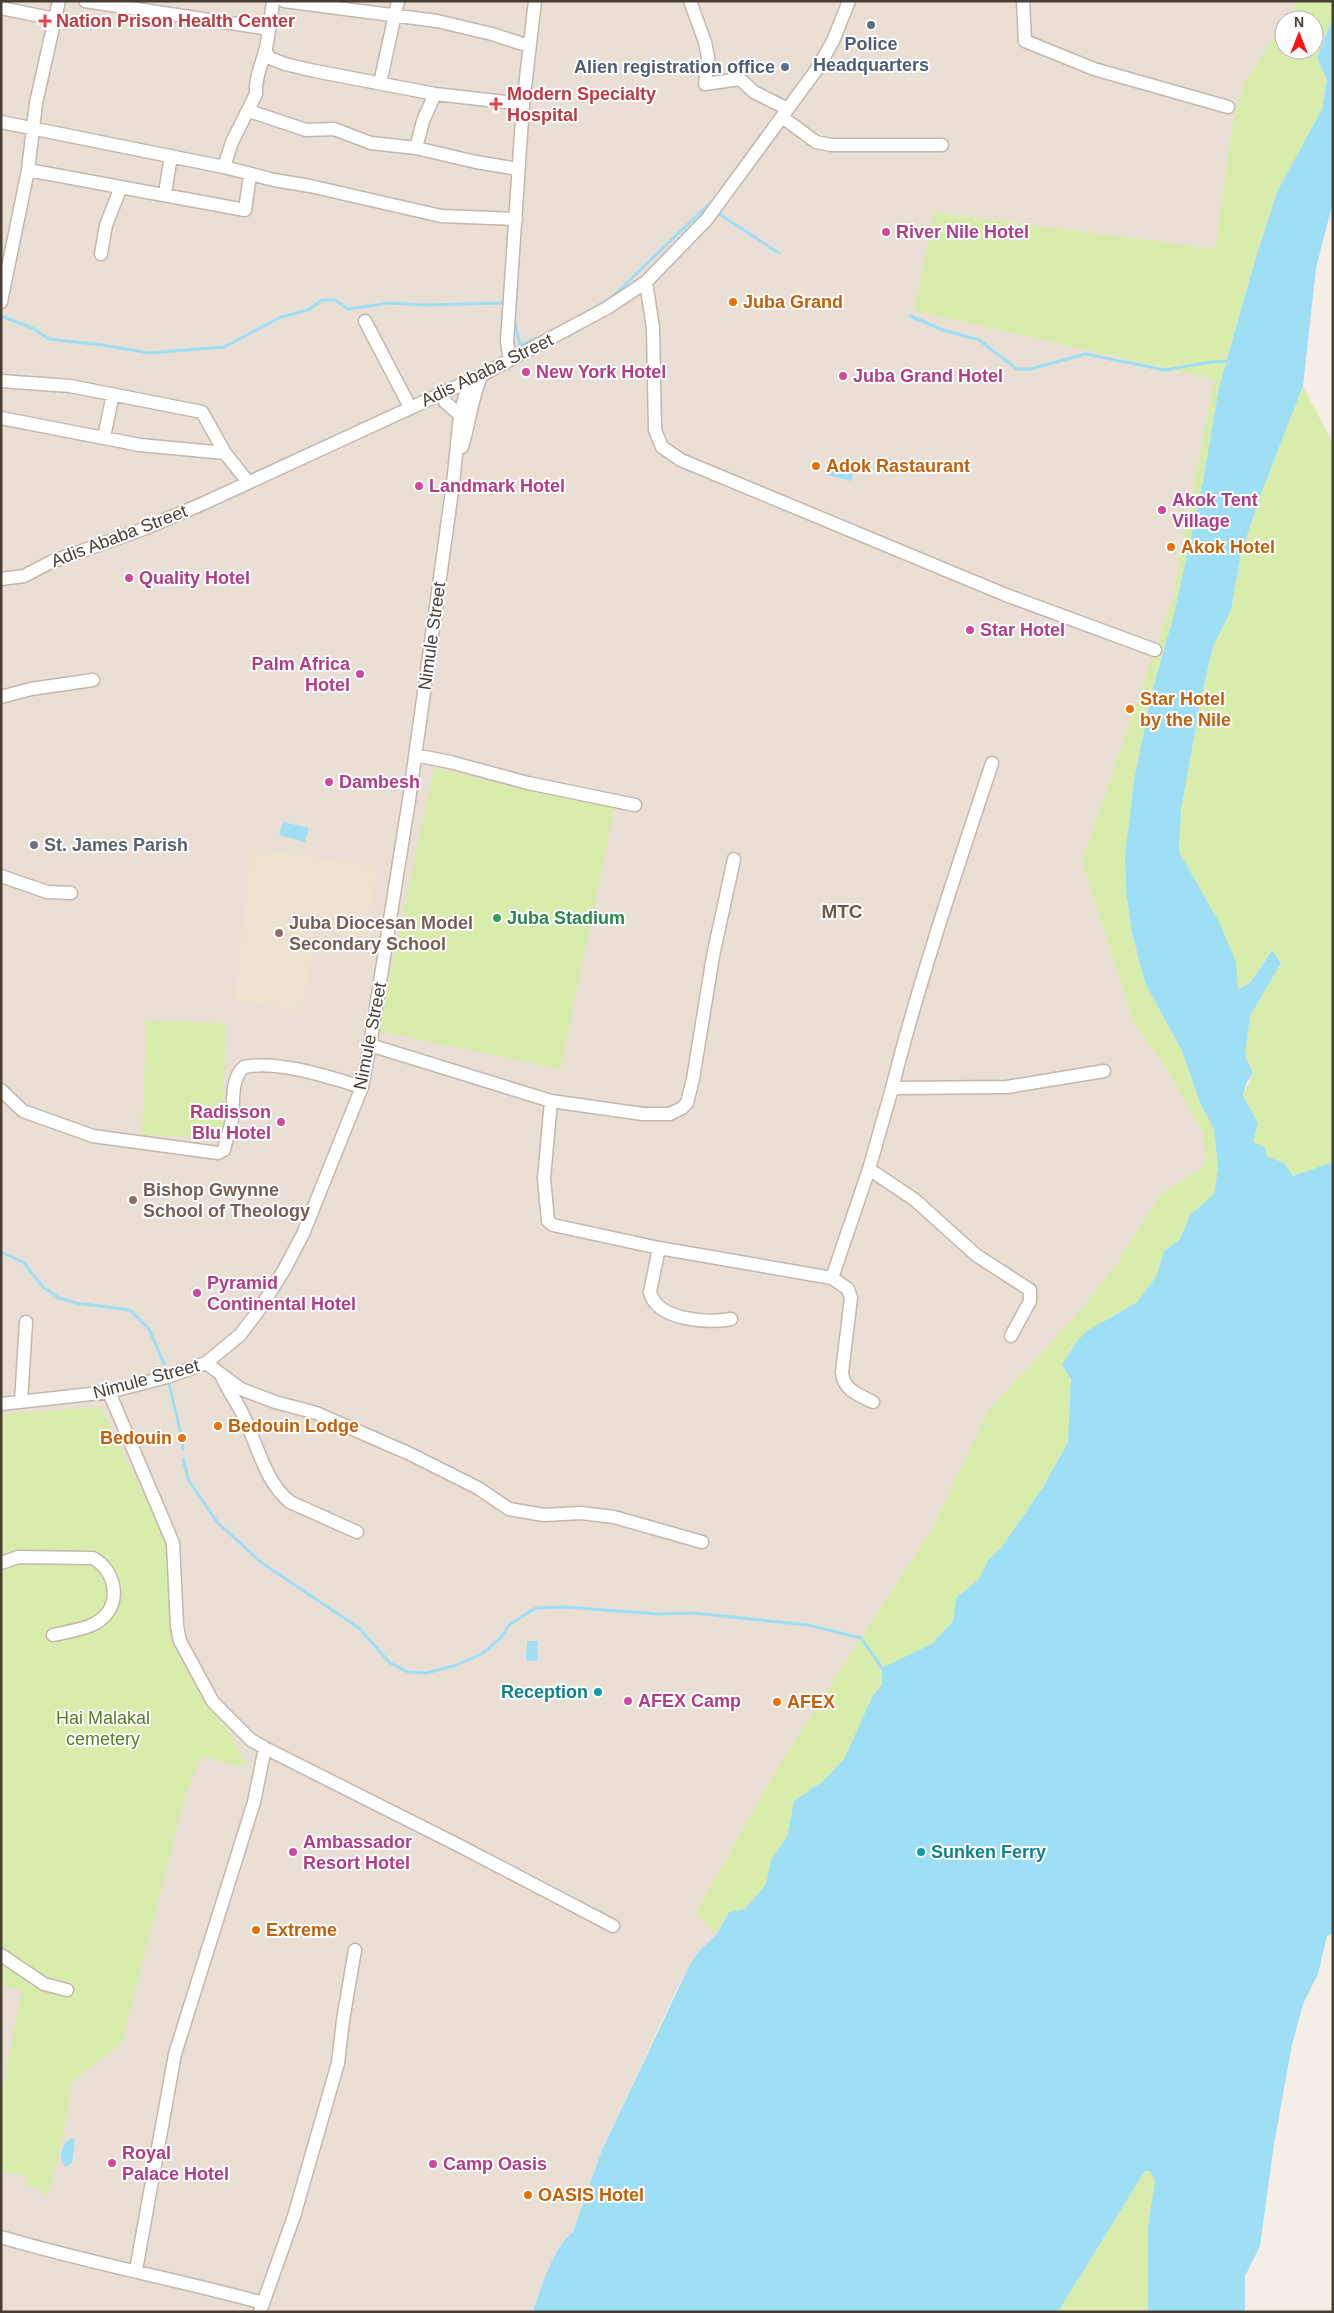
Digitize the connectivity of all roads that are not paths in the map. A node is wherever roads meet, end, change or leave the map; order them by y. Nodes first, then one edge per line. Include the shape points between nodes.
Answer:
1 (59, 1) edge
2 (85, 1) edge
3 (273, 1) edge
4 (284, 1) edge
5 (398, 1) edge
6 (535, 1) edge
7 (690, 1) edge
8 (849, 1) edge
9 (1023, 1) edge
10 (1, 8) edge
11 (393, 16) junction
12 (54, 19) junction
13 (269, 29) junction
14 (529, 46) junction
15 (265, 51) junction
16 (380, 83) junction
17 (435, 94) junction
18 (523, 104) junction
19 (1228, 107) dead end
20 (248, 111) junction
21 (785, 113) junction
22 (1, 122) edge
23 (34, 127) junction
24 (942, 146) dead end
25 (416, 148) junction
26 (171, 156) junction
27 (224, 167) junction
28 (518, 169) junction
29 (28, 170) junction
30 (250, 175) junction
31 (121, 187) junction
32 (165, 193) junction
33 (516, 219) junction
34 (101, 254) dead end
35 (646, 282) junction
36 (1, 302) edge
37 (365, 321) dead end
38 (505, 363) junction
39 (482, 375) junction
40 (1, 381) edge
41 (469, 381) junction
42 (443, 393) junction
43 (113, 394) junction
44 (474, 405) junction
45 (410, 407) junction
46 (460, 414) junction
47 (1, 418) edge
48 (104, 437) junction
49 (225, 453) junction
50 (456, 461) junction
51 (248, 482) junction
52 (1, 579) edge
53 (1155, 650) dead end
54 (93, 680) dead end
55 (1, 697) edge
56 (415, 755) junction
57 (992, 763) dead end
58 (635, 805) dead end
59 (734, 859) dead end
60 (1, 876) edge
61 (71, 893) dead end
62 (370, 1045) junction
63 (1104, 1071) dead end
64 (362, 1087) junction
65 (1, 1090) edge
66 (891, 1092) junction
67 (551, 1101) junction
68 (869, 1169) junction
69 (659, 1248) junction
70 (832, 1278) junction
71 (731, 1319) dead end
72 (26, 1322) dead end
73 (1011, 1336) dead end
74 (206, 1363) junction
75 (222, 1374) junction
76 (109, 1392) junction
77 (21, 1402) junction
78 (873, 1402) dead end
79 (1, 1404) edge
80 (357, 1532) dead end
81 (702, 1542) dead end
82 (1, 1563) edge
83 (53, 1635) dead end
84 (265, 1748) junction
85 (612, 1926) dead end
86 (356, 1950) dead end
87 (1, 1955) edge
88 (67, 1990) dead end
89 (1, 2238) edge
90 (136, 2270) junction
91 (262, 2307) edge

1 - 12 street
2 - 13 street
3 - 13 street
4 - 11 street
5 - 11 street
6 - 14 street
7 - 21 street via 706,50 704,84 740,79
8 - 21 street, Adis Ababa Street via 833,41
9 - 19 street via 1025,41 1094,69
10 - 12 street
11 - 14 street via 452,24
11 - 16 street
12 - 23 street
13 - 15 street
14 - 18 street
15 - 16 street via 270,58 285,64
15 - 20 street via 256,94
16 - 17 street
17 - 18 street
17 - 25 street
18 - 28 street
20 - 25 street via 298,128 334,129 371,143
20 - 27 street
21 - 24 street via 816,142 831,145
21 - 35 street, Adis Ababa Street via 707,218
22 - 23 street
23 - 26 street
23 - 29 street
25 - 28 street
26 - 27 street
26 - 32 street
27 - 30 street
28 - 33 street
29 - 31 street
29 - 36 street
30 - 32 street via 245,210
30 - 33 street via 441,216
31 - 32 street
31 - 34 street via 106,225
33 - 38 street
35 - 38 street, Adis Ababa Street via 607,308
35 - 53 street via 653,328 655,430 662,447 670,453 1006,595
37 - 45 street
38 - 39 street, Adis Ababa Street
38 - 44 street
39 - 41 street, Adis Ababa Street
39 - 44 street, Nimule Street via 475,390
40 - 43 street via 70,386
41 - 42 street, Adis Ababa Street
41 - 46 street, Nimule Street
42 - 45 street, Adis Ababa Street
42 - 46 street via 445,402
43 - 48 street
43 - 49 street via 202,412
44 - 50 street, Nimule Street
45 - 51 street, Adis Ababa Street
46 - 50 street, Nimule Street
47 - 48 street
48 - 49 street via 140,445
49 - 51 street
50 - 56 street, Nimule Street
51 - 52 street, Adis Ababa Street via 146,528 51,562 24,576
54 - 55 street
56 - 58 street
56 - 62 street, Nimule Street
57 - 66 street via 952,884
59 - 67 street via 713,956 688,1103 670,1114 652,1114
60 - 61 street via 47,892
62 - 64 street, Nimule Street
62 - 67 street
63 - 66 street via 1007,1086 896,1088
64 - 65 street via 281,1068 244,1067 233,1092 232,1120 224,1150 218,1153 93,1136 24,1112
64 - 74 street, Nimule Street via 303,1234 284,1270 260,1310 240,1335
66 - 68 street
67 - 69 street via 544,1178 548,1221 553,1225
68 - 70 street
68 - 73 street via 916,1200 976,1255 1026,1285 1030,1290 1030,1301
69 - 70 street
69 - 71 street via 650,1292 658,1306 693,1320 715,1322
70 - 78 street via 848,1289 851,1298 842,1372 844,1384
72 - 77 street
74 - 75 street
74 - 76 street, Nimule Street
75 - 80 street via 282,1496
75 - 81 street via 241,1389 316,1413 408,1453 478,1488 509,1509 614,1517
76 - 77 street, Nimule Street
76 - 84 street via 173,1543 180,1641 213,1702 251,1740
77 - 79 street, Nimule Street
82 - 83 street via 18,1557 93,1558 106,1568 114,1591 105,1614 93,1624
84 - 85 street
84 - 90 street via 254,1802 175,2054
86 - 91 street via 338,2063 294,2216
87 - 88 street via 44,1984
89 - 90 street
90 - 91 street

